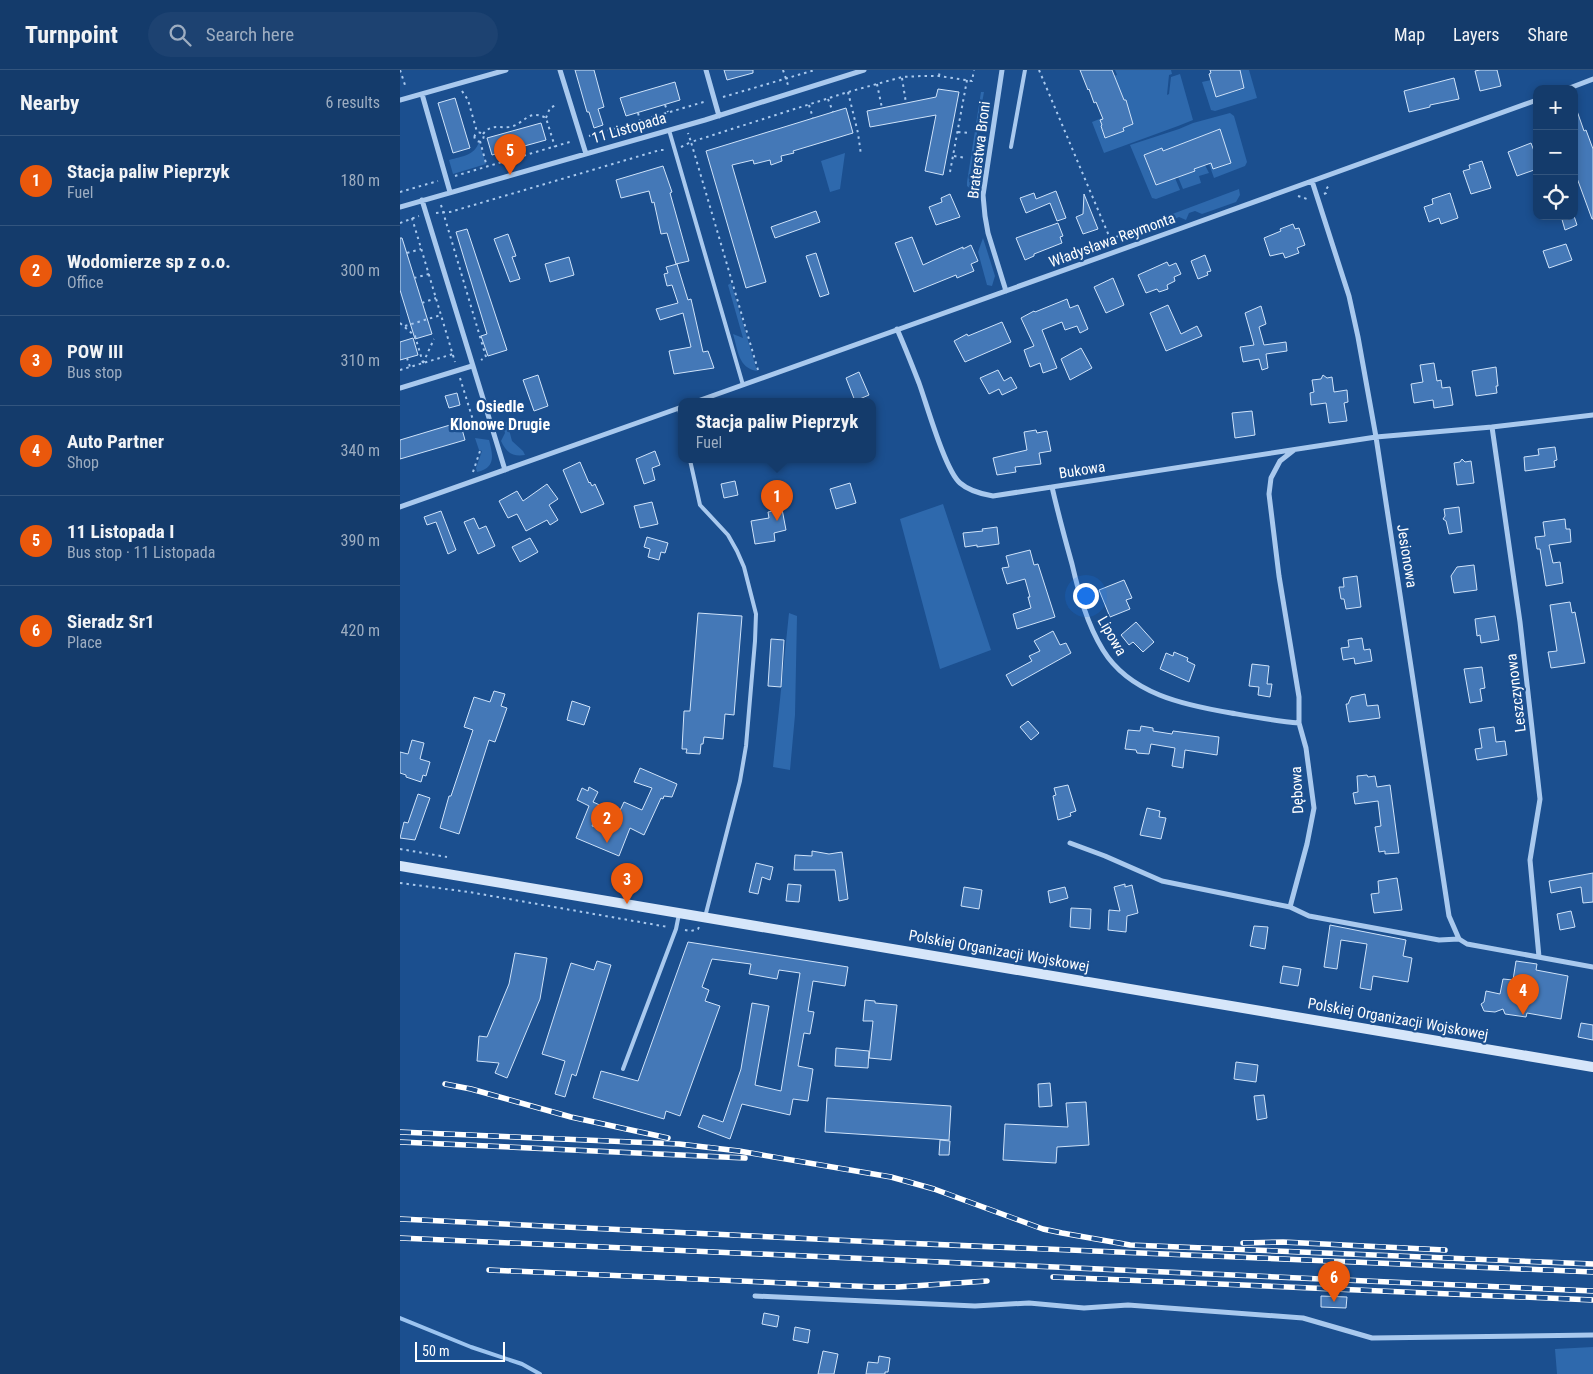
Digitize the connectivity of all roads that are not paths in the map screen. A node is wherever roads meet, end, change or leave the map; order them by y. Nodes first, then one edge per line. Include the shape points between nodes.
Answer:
1 (506, 70) edge
2 (560, 70) edge
3 (706, 70) edge
4 (841, 70) edge
5 (864, 70) edge
6 (1001, 70) edge
7 (1024, 70) edge
8 (843, 76) junction
9 (1593, 79) edge
10 (1577, 85) edge
11 (422, 94) junction
12 (400, 100) edge
13 (1533, 101) edge
14 (719, 116) junction
15 (669, 130) junction
16 (1011, 146) dead end
17 (586, 154) junction
18 (1312, 180) junction
19 (450, 192) junction
20 (422, 200) junction
21 (400, 207) edge
22 (1006, 290) junction
23 (897, 329) junction
24 (472, 366) junction
25 (743, 385) junction
26 (400, 388) edge
27 (706, 398) edge
28 (678, 408) edge
29 (1593, 415) edge
30 (1492, 427) junction
31 (1376, 437) junction
32 (1294, 450) junction
33 (691, 463) edge
34 (505, 470) junction
35 (1052, 487) junction
36 (400, 507) edge
37 (1299, 723) junction
38 (1070, 843) dead end
39 (400, 866) edge
40 (1290, 907) junction
41 (680, 912) junction
42 (705, 917) junction
43 (1459, 939) junction
44 (1539, 957) junction
45 (1593, 967) edge
46 (1593, 1067) edge
47 (623, 1068) dead end
48 (756, 1296) dead end
49 (1593, 1334) edge

1 - 11 street
2 - 17 street
3 - 14 street
4 - 8 street
5 - 8 street, 11 Listopada
6 - 22 street, Braterstwa Broni via 983,195 988,233
7 - 16 lane
8 - 14 street, 11 Listopada
9 - 10 street
11 - 12 street
11 - 19 street
13 - 18 street, Władysława Reymonta
14 - 15 street, 11 Listopada
15 - 17 street, 11 Listopada
15 - 25 lane
17 - 19 street, 11 Listopada
18 - 22 street, Władysława Reymonta
18 - 31 street, Jesionowa via 1348,296
19 - 20 street, 11 Listopada
20 - 21 street, 11 Listopada
20 - 24 street
22 - 23 street, Władysława Reymonta
23 - 25 street, Władysława Reymonta
23 - 35 street, Bukowa via 948,462 960,483 992,496
24 - 26 street
24 - 34 street
25 - 27 street, Władysława Reymonta
28 - 34 street
29 - 30 street
30 - 31 street
30 - 44 street, Leszczynowa via 1520,622 1540,799 1530,860
31 - 32 street, Bukowa
31 - 43 street, Jesionowa via 1449,916
32 - 35 street, Bukowa
32 - 37 street, Dębowa via 1280,462 1271,478 1269,494 1299,696
33 - 42 lane via 700,505 728,535 737,551 756,614 746,746
34 - 36 street
35 - 37 street, Lipowa via 1089,623 1103,651 1117,668 1135,683 1169,700
37 - 40 street, Dębowa via 1306,748 1314,808
38 - 40 street via 1162,881
39 - 41 main road, Polskiej Organizacji Wojskowej
40 - 43 street via 1309,916 1439,940
41 - 42 main road, Polskiej Organizacji Wojskowej
41 - 47 lane
42 - 46 main road, Polskiej Organizacji Wojskowej
43 - 44 street via 1466,944
44 - 45 street
48 - 49 street via 975,1306 1029,1303 1084,1308 1128,1305 1302,1318 1372,1338

